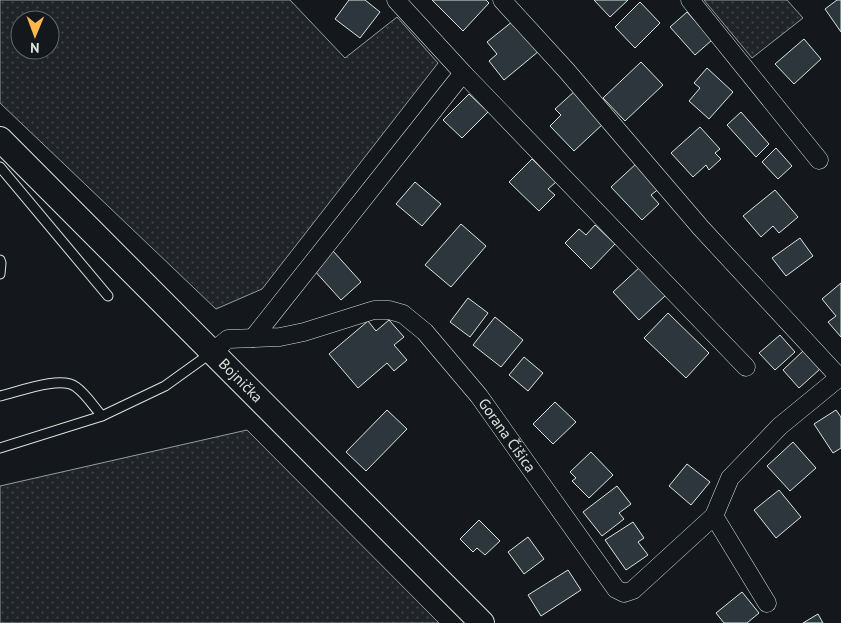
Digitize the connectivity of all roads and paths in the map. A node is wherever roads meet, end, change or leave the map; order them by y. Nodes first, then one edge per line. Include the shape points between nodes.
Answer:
1 (396, 0) edge
2 (502, 0) edge
3 (690, 0) edge
4 (463, 74) junction
5 (0, 140) edge
6 (819, 160) dead end
7 (0, 167) edge
8 (0, 260) edge
9 (0, 274) edge
10 (108, 296) dead end
11 (253, 338) junction
12 (211, 353) junction
13 (746, 367) dead end
14 (840, 376) edge
15 (0, 396) edge
16 (102, 416) junction
17 (0, 448) edge
18 (714, 516) junction
19 (767, 603) dead end
20 (482, 623) edge

1 - 4 street
2 - 14 street, Gorana Čišica via 701,228
3 - 6 street
4 - 11 street
4 - 13 street
5 - 12 main road, Bojnička
7 - 10 lane
8 - 9 lane
11 - 12 street, Gorana Čišica via 228,339
11 - 18 street, Gorana Čišica via 304,332 374,310 404,314 425,332 479,396 616,588 624,593 633,590
12 - 16 lane via 165,386
12 - 20 main road, Bojnička
14 - 18 street, Gorana Čišica via 780,426 730,478
15 - 16 lane via 66,382 76,386
16 - 17 lane
18 - 19 street

